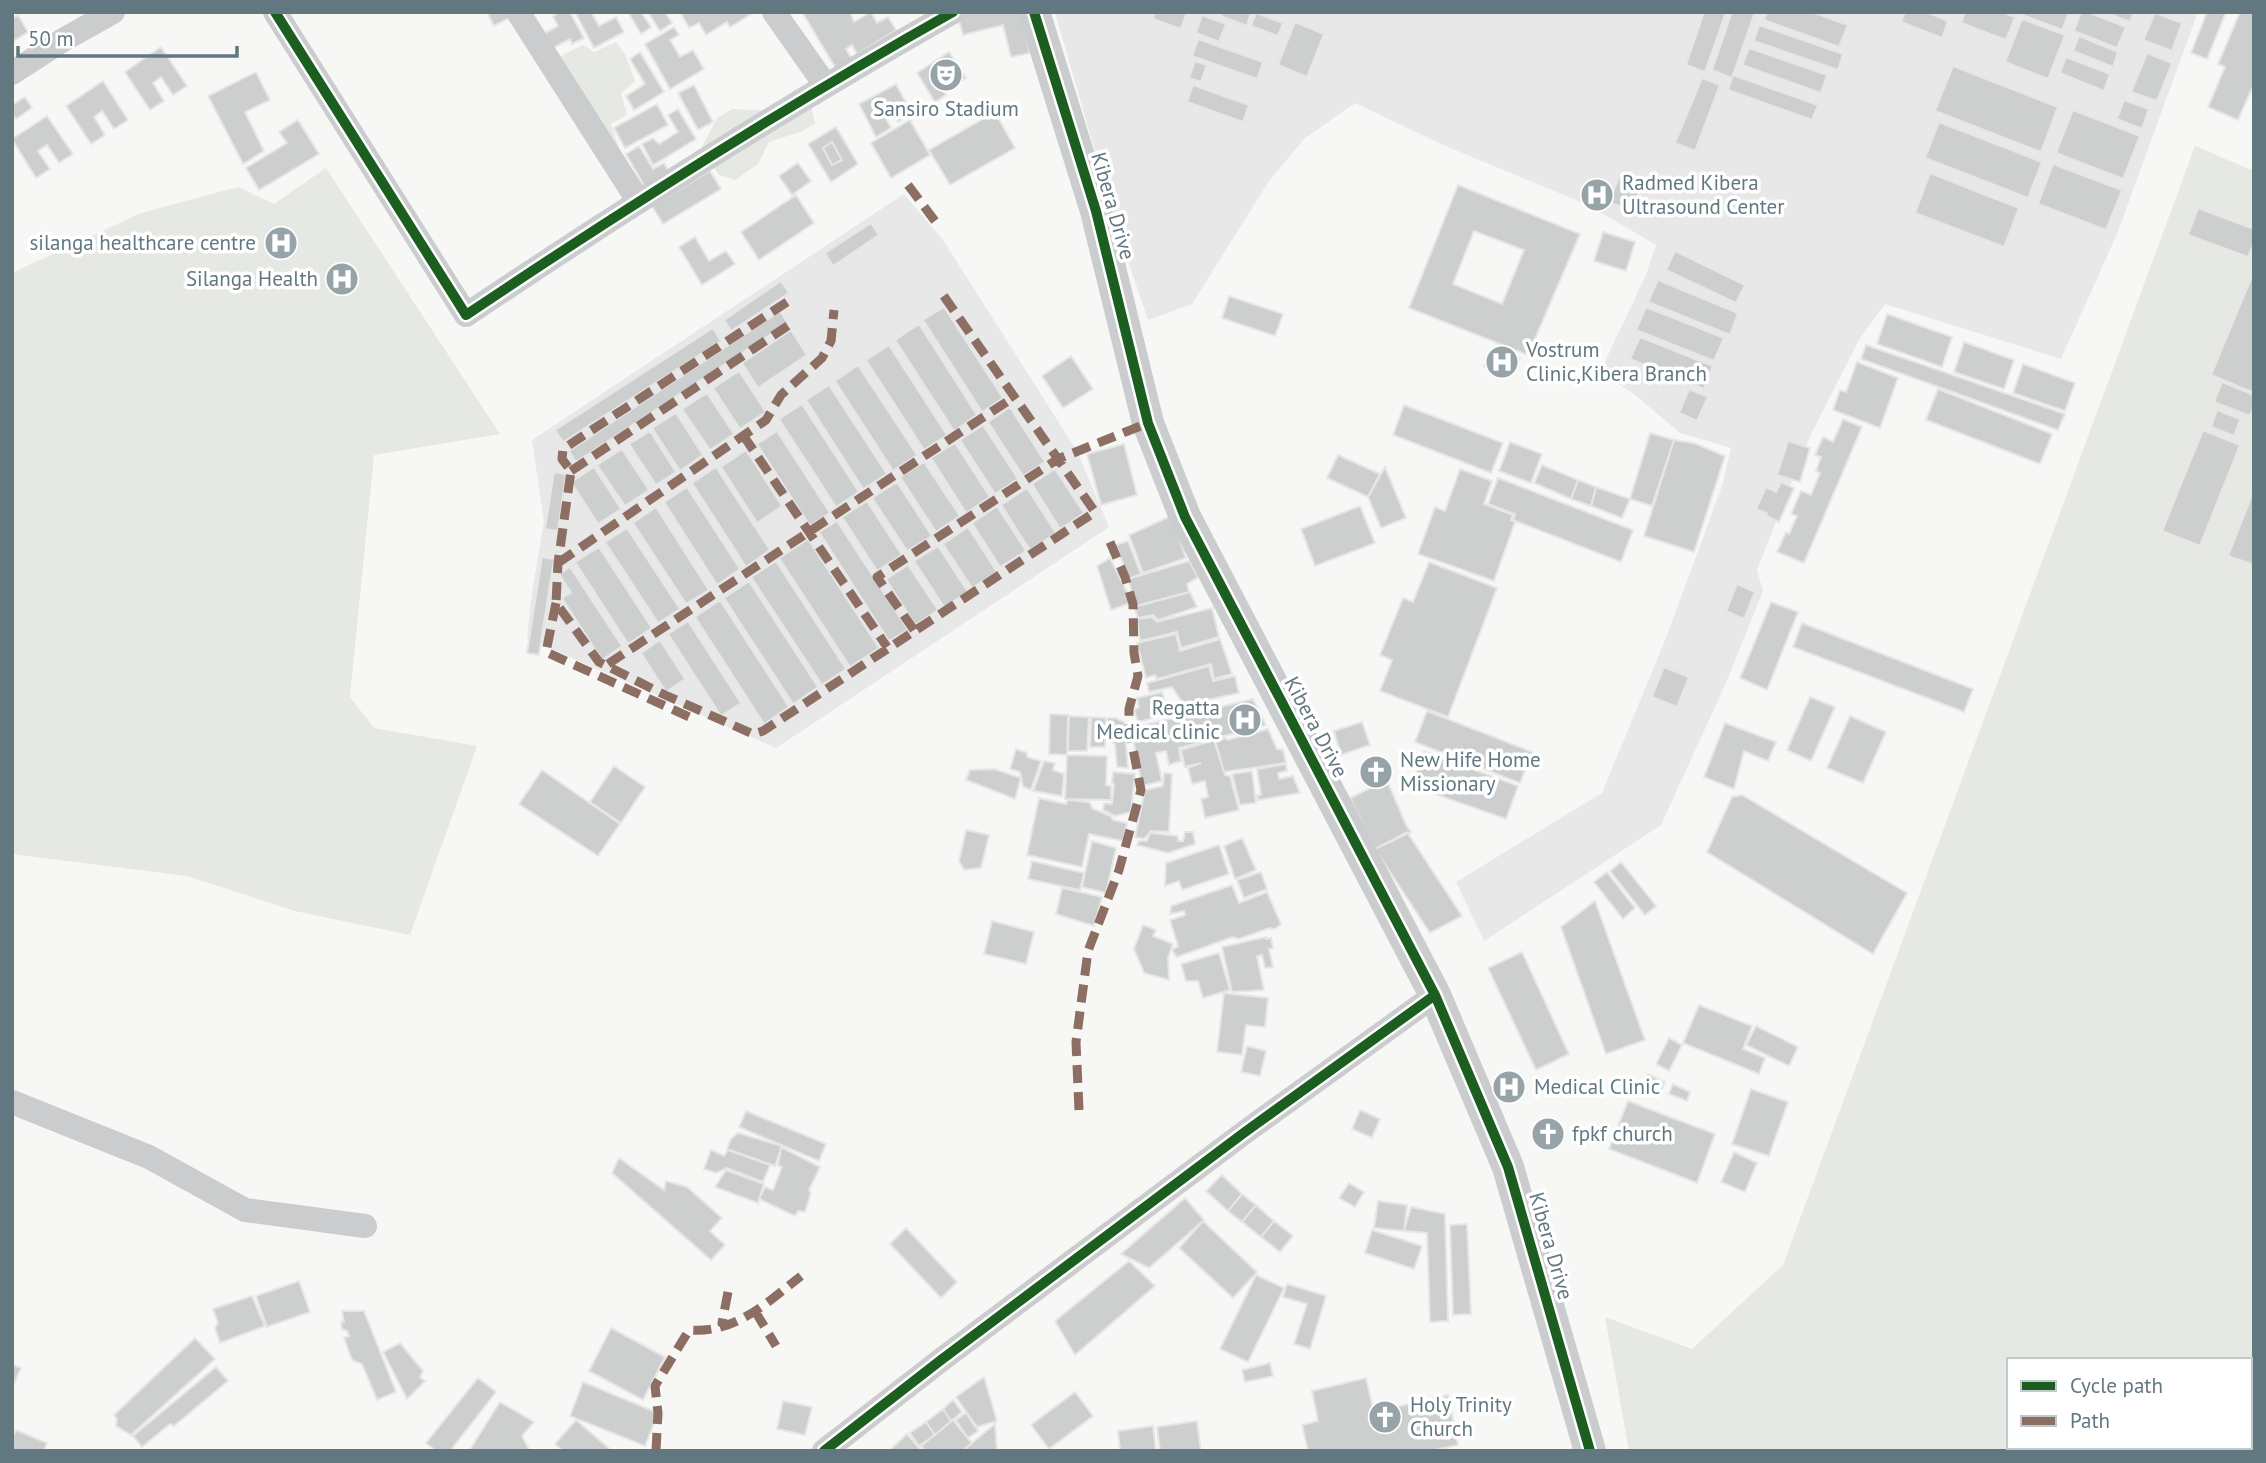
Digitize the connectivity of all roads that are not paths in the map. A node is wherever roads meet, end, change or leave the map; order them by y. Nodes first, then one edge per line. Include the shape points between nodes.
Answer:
1 (113, 12) edge
2 (275, 12) edge
3 (518, 12) edge
4 (774, 12) edge
5 (953, 12) edge
6 (1034, 12) edge
7 (12, 73) edge
8 (825, 86) junction
9 (639, 202) junction
10 (1435, 995) junction
11 (12, 1101) edge
12 (365, 1226) dead end
13 (824, 1451) edge
14 (1590, 1451) edge

1 - 7 street
2 - 9 street via 466,315
3 - 9 street
4 - 8 street
5 - 8 street
6 - 10 street, Kibera Drive via 1096,211 1147,423 1185,517
8 - 9 street
10 - 13 street via 952,1351
10 - 14 street, Kibera Drive via 1508,1167
11 - 12 street via 149,1157 246,1210

